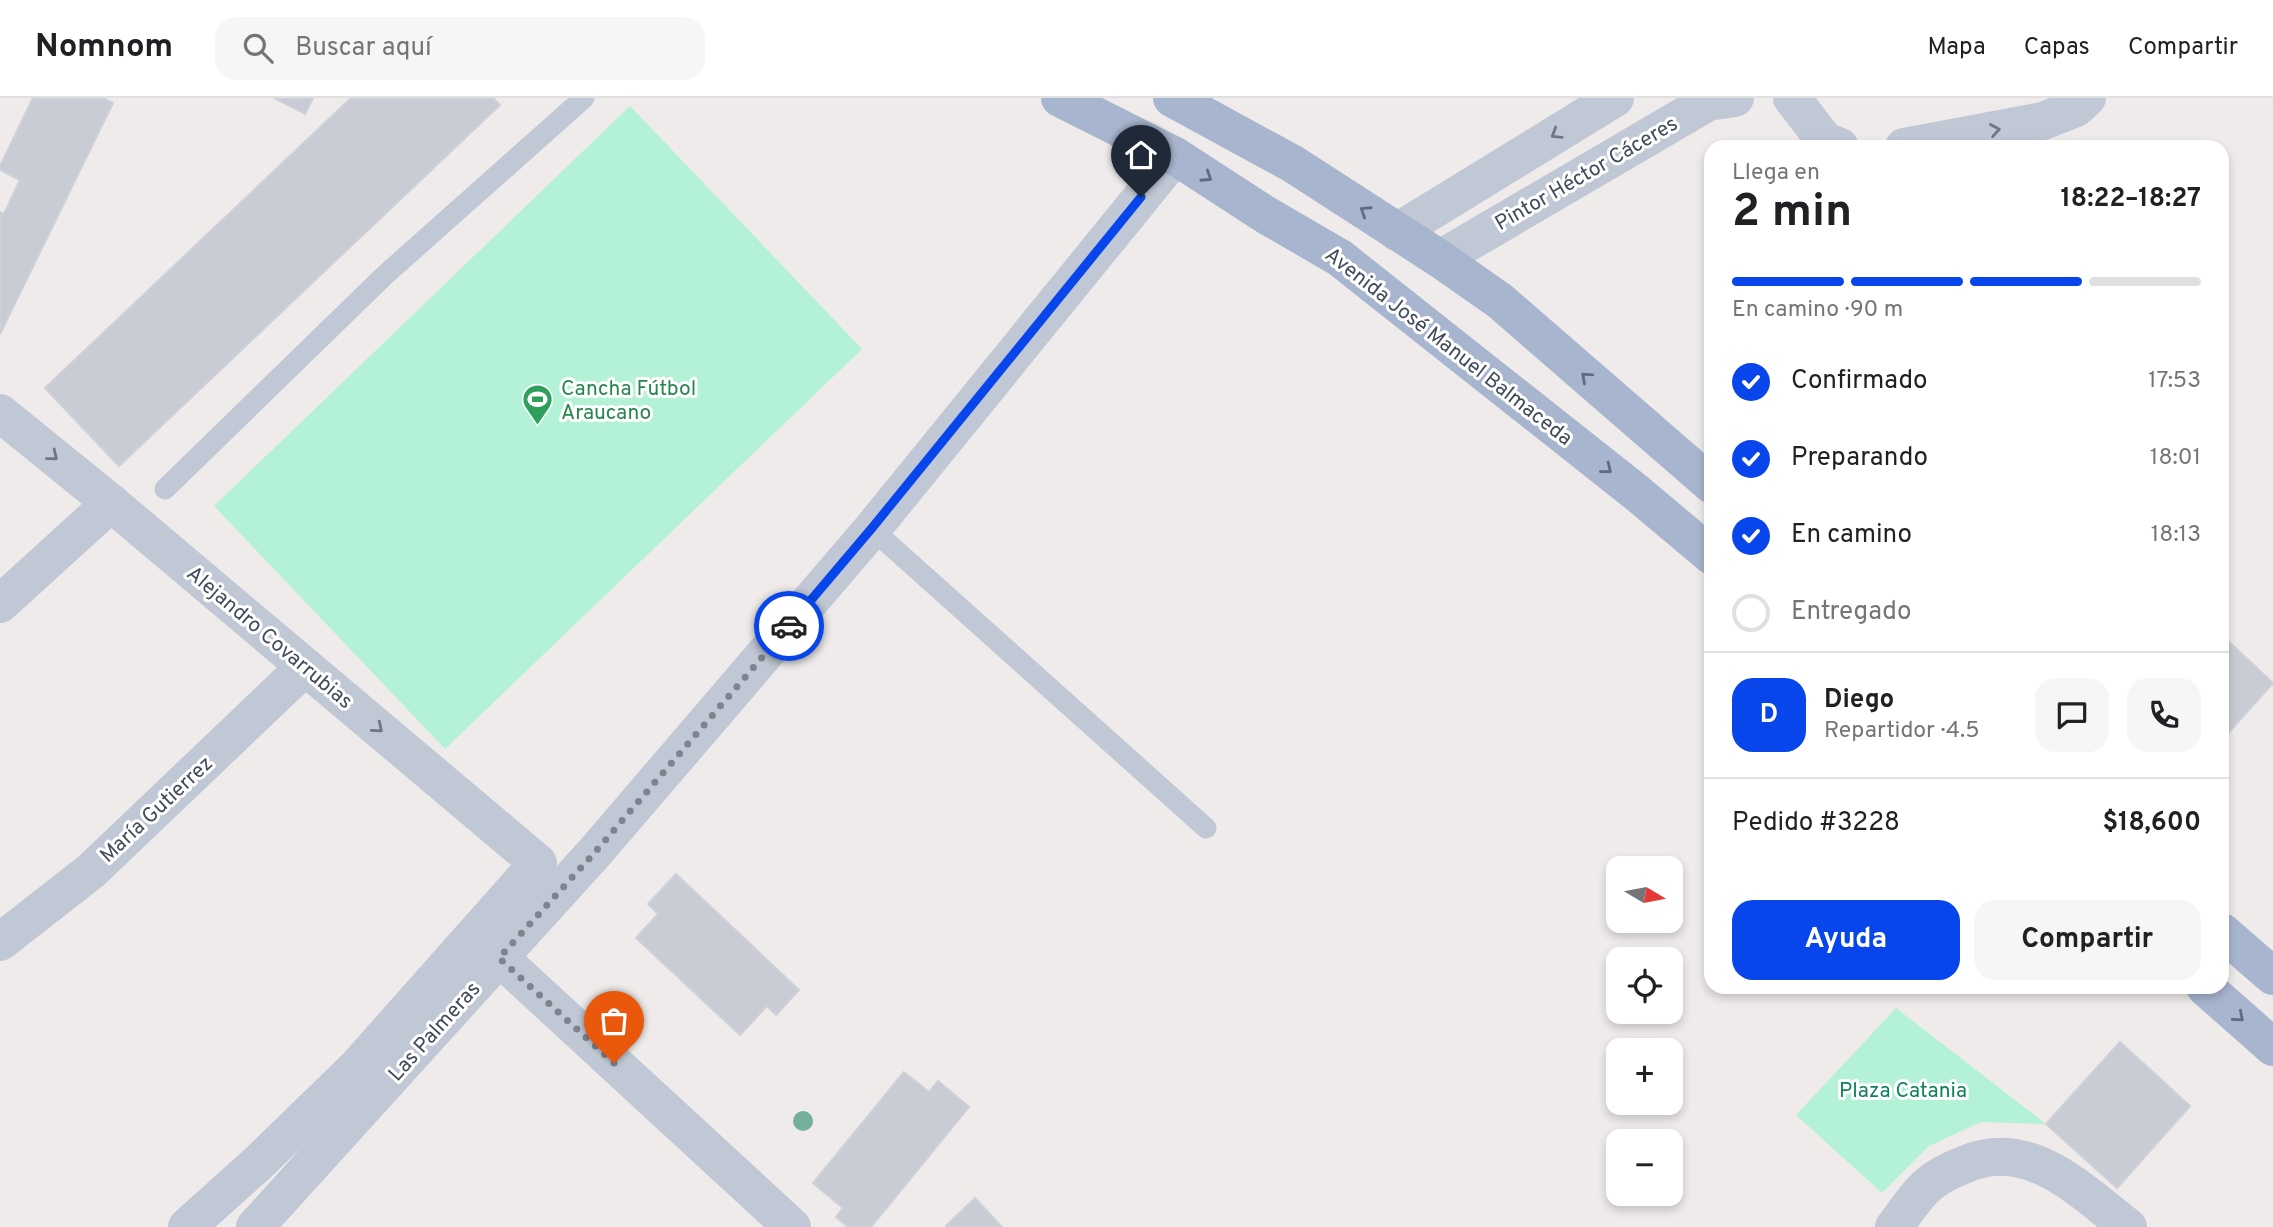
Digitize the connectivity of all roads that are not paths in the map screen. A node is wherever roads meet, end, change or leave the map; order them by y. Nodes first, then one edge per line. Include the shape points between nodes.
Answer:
1 (583, 98) edge
2 (1060, 98) edge
3 (1172, 98) edge
4 (1615, 98) edge
5 (1735, 98) edge
6 (1745, 98) edge
7 (2087, 98) edge
8 (1796, 104) edge
9 (1824, 140) edge
10 (1941, 140) edge
11 (1175, 156) junction
12 (1397, 232) junction
13 (1440, 259) junction
14 (0, 413) edge
15 (1704, 478) edge
16 (165, 489) dead end
17 (111, 503) junction
18 (872, 528) junction
19 (1704, 549) edge
20 (0, 604) edge
21 (305, 667) junction
22 (1206, 828) dead end
23 (538, 863) joint
24 (2229, 936) edge
25 (0, 942) edge
26 (499, 958) junction
27 (2268, 961) edge
28 (2213, 994) edge
29 (2273, 1047) edge
30 (187, 1227) edge
31 (255, 1227) edge
32 (792, 1227) edge
33 (1894, 1227) edge
34 (2128, 1227) edge

1 - 16 lane via 385,275
2 - 11 main road, Avenida José Manuel Balmaceda
12 -> 3 main road via 1293,164
4 -> 12 street
5 - 13 street, Pintor Héctor Cáceres via 1708,102
6 - 8 street
10 -> 7 street via 2043,121 2076,108
8 - 9 street
11 - 18 street, Las Palmeras
11 -> 19 main road, Avenida José Manuel Balmaceda via 1340,258
12 - 13 main road
15 -> 13 main road via 1500,301
14 -> 17 street, Alejandro Covarrubias
17 - 20 street
17 - 21 street, Alejandro Covarrubias
18 - 22 lane
18 - 26 street, Las Palmeras
21 -> 23 street, Alejandro Covarrubias
21 - 25 street, María Gutierrez via 91,871
23 - 30 street, Las Palmeras via 356,1068
24 - 27 main road
26 - 31 street, Las Palmeras
26 - 32 street
28 -> 29 main road
33 - 34 street via 1928,1185 1948,1171 1982,1157 2007,1155 2055,1172

